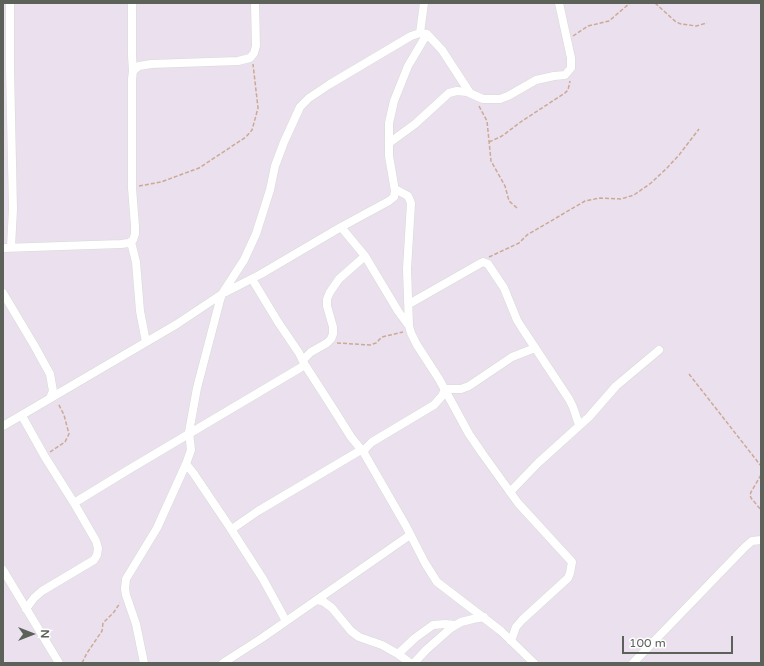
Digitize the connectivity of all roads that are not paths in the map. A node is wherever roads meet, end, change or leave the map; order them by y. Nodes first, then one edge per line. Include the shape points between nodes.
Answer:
1 (10, 3) edge
2 (132, 3) edge
3 (255, 3) edge
4 (424, 3) edge
5 (559, 3) edge
6 (423, 34) junction
7 (6, 69) edge
8 (133, 71) junction
9 (472, 94) junction
10 (389, 143) junction
11 (395, 189) junction
12 (341, 227) junction
13 (131, 242) junction
14 (7, 247) edge
15 (365, 256) junction
16 (252, 279) junction
17 (3, 293) edge
18 (222, 294) junction
19 (409, 304) junction
20 (410, 328) junction
21 (146, 342) junction
22 (535, 348) junction
23 (659, 350) dead end
24 (304, 363) junction
25 (444, 389) junction
26 (52, 397) junction
27 (22, 416) junction
28 (579, 425) junction
29 (3, 426) edge
30 (189, 435) junction
31 (363, 452) junction
32 (186, 464) junction
33 (510, 492) junction
34 (74, 503) junction
35 (232, 530) junction
36 (410, 535) junction
37 (761, 540) edge
38 (3, 570) edge
39 (318, 600) junction
40 (26, 609) junction
41 (484, 617) junction
42 (286, 621) junction
43 (456, 625) junction
44 (511, 641) junction
45 (398, 654) junction
46 (59, 663) edge
47 (144, 663) edge
48 (223, 663) edge
49 (410, 663) edge
50 (414, 663) edge
51 (534, 663) edge
52 (633, 663) edge

1 - 7 street
2 - 8 street
3 - 8 street via 256,46 248,59 151,64 139,66
4 - 6 street
5 - 9 street via 571,58 569,71 565,75 536,80 500,98 483,99
6 - 9 street via 442,50
6 - 10 street via 394,101 389,123
6 - 18 street via 411,36 330,84 300,107 275,166 256,234 244,260
7 - 14 street via 13,209
8 - 13 street via 132,188 135,234
9 - 10 street via 457,91 449,93 415,124
10 - 11 street
11 - 12 street via 394,197 389,201
11 - 19 street via 408,196 411,203 406,269
12 - 15 street
12 - 16 street
13 - 14 street
13 - 21 street
15 - 20 street
15 - 24 street via 339,279 330,292 327,306 334,331 331,339 311,352
16 - 18 street
16 - 24 street
17 - 26 street via 50,374
18 - 21 street
18 - 30 street via 201,371
19 - 20 street
19 - 22 street via 483,262 490,266 504,288 517,320
20 - 25 street via 417,345
21 - 26 street
22 - 25 street via 512,357 469,386
22 - 28 street via 569,399
23 - 28 street via 616,386
24 - 30 street
24 - 31 street
25 - 31 street via 442,396 434,405 372,442
25 - 33 street via 469,434
26 - 27 street
27 - 29 street
27 - 34 street
28 - 33 street
30 - 32 street via 191,450
30 - 34 street
31 - 35 street via 258,511
31 - 36 street
32 - 35 street
32 - 47 street via 157,528 126,579 126,596
33 - 44 street via 531,519 572,562 568,578 522,620 516,627
34 - 40 street via 96,541 98,548 94,560 37,595
35 - 42 street
36 - 39 street
36 - 41 street via 437,582
37 - 52 street via 752,541 745,547
38 - 40 street
39 - 42 street
39 - 45 street via 332,608 359,637
40 - 46 street
41 - 43 street
41 - 44 street
42 - 48 street
43 - 45 street via 433,625
43 - 50 street
44 - 51 street
45 - 49 street

